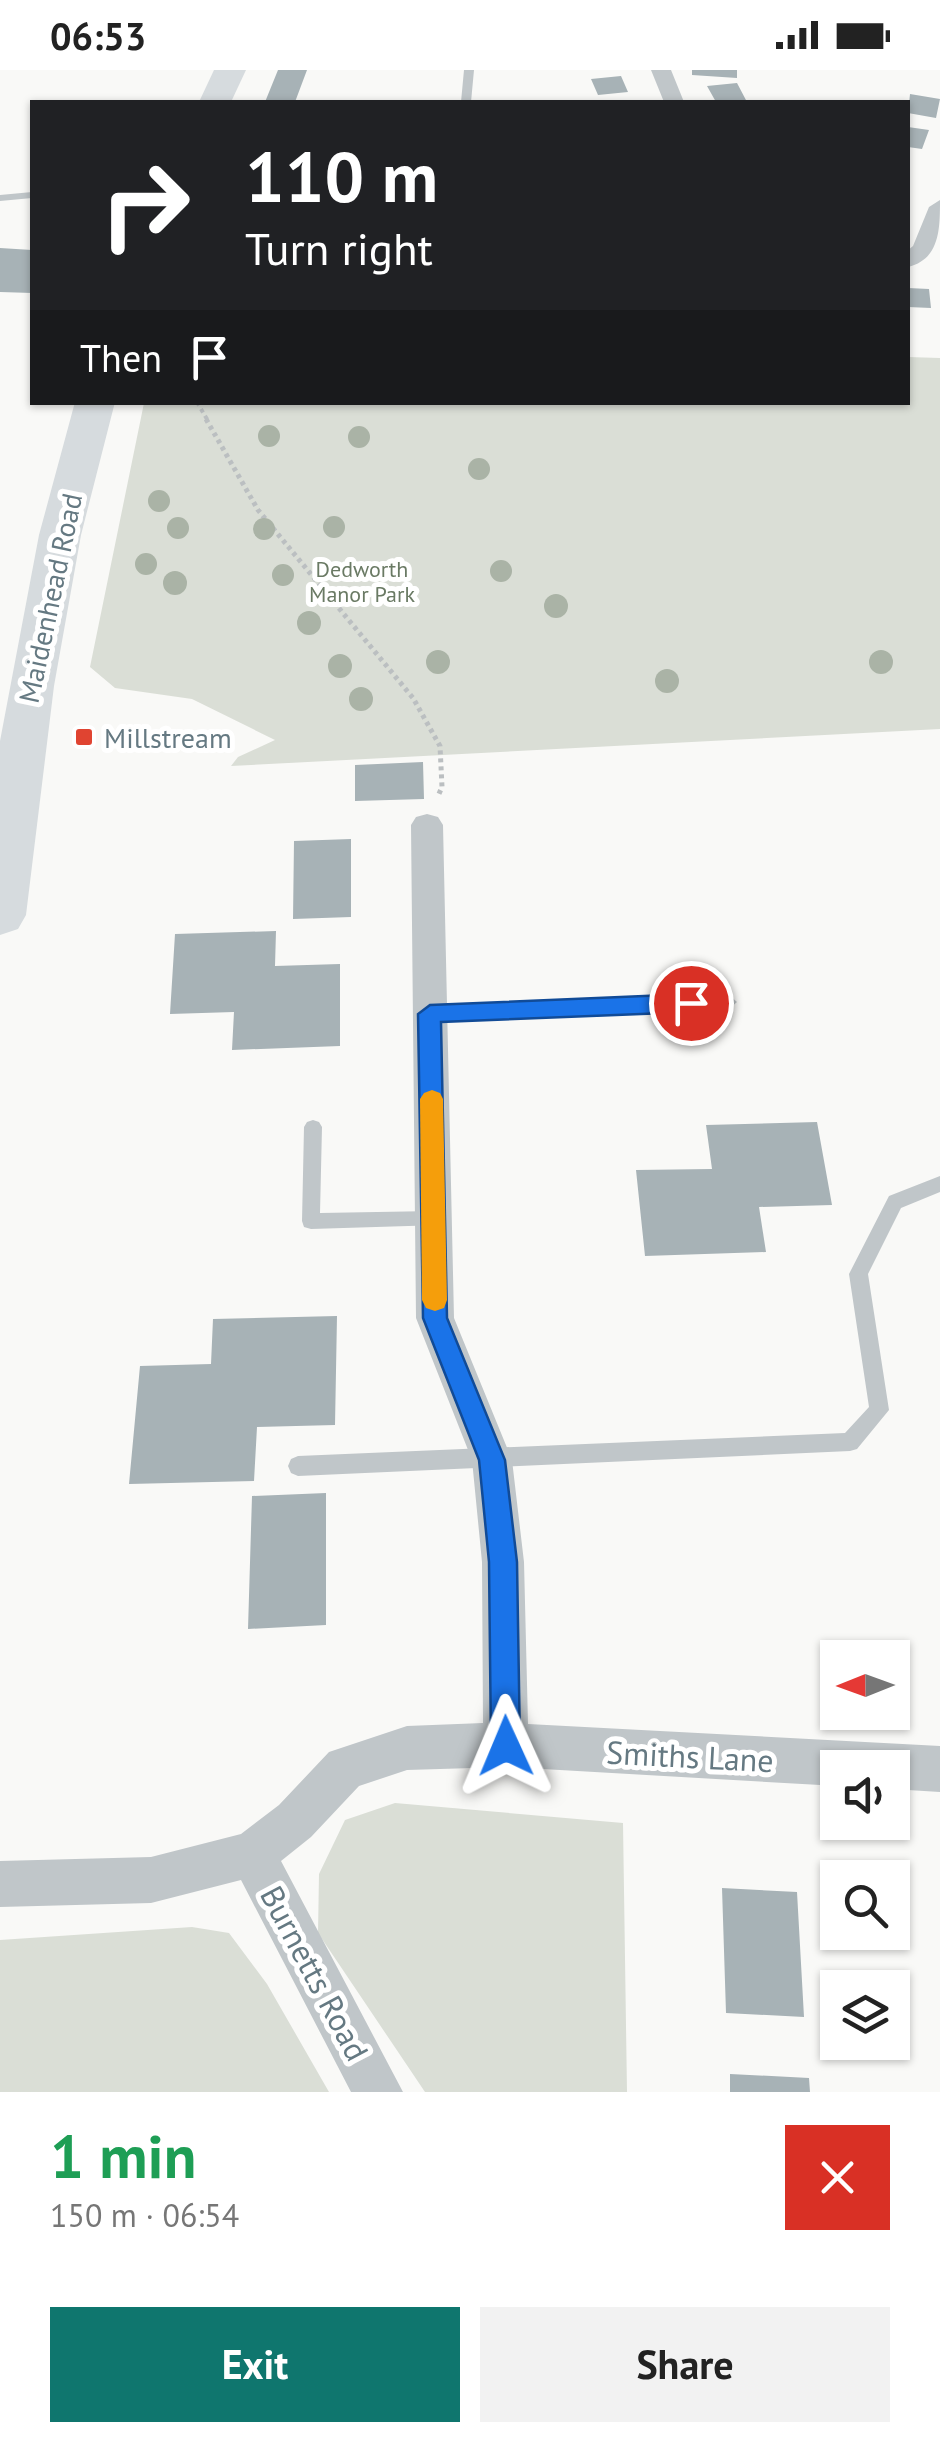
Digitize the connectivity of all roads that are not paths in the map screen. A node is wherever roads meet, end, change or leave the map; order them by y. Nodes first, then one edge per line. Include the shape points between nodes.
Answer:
1 (230, 70) edge
2 (470, 70) edge
3 (661, 70) edge
4 (217, 100) edge
5 (466, 100) edge
6 (673, 100) edge
7 (30, 195) edge
8 (0, 198) edge
9 (940, 207) edge
10 (910, 259) edge
11 (94, 405) edge
12 (11, 746) edge
13 (427, 825) road end
14 (0, 915) edge
15 (729, 1002) dead end
16 (430, 1014) junction
17 (314, 1127) dead end
18 (940, 1184) edge
19 (434, 1219) junction
20 (492, 1460) junction
21 (298, 1466) dead end
22 (506, 1746) junction
23 (940, 1768) edge
24 (252, 1854) junction
25 (0, 1884) edge
26 (378, 2092) edge

1 - 4 main road
2 - 5 lane
3 - 6 street
7 - 8 lane
9 - 10 street via 923,249
11 - 12 main road, Maidenhead Road
12 - 14 main road, Maidenhead Road
13 - 16 street
15 - 16 lane
16 - 19 street
17 - 19 lane via 311,1221
18 - 20 lane via 895,1202 858,1274 879,1410 850,1442
19 - 20 street via 435,1318
20 - 21 lane
20 - 22 street via 503,1562
22 - 23 street, Smiths Lane
22 - 24 street, Smiths Lane via 406,1748 345,1768
24 - 25 street, Smiths Lane via 151,1880
24 - 26 street, Burnetts Road

